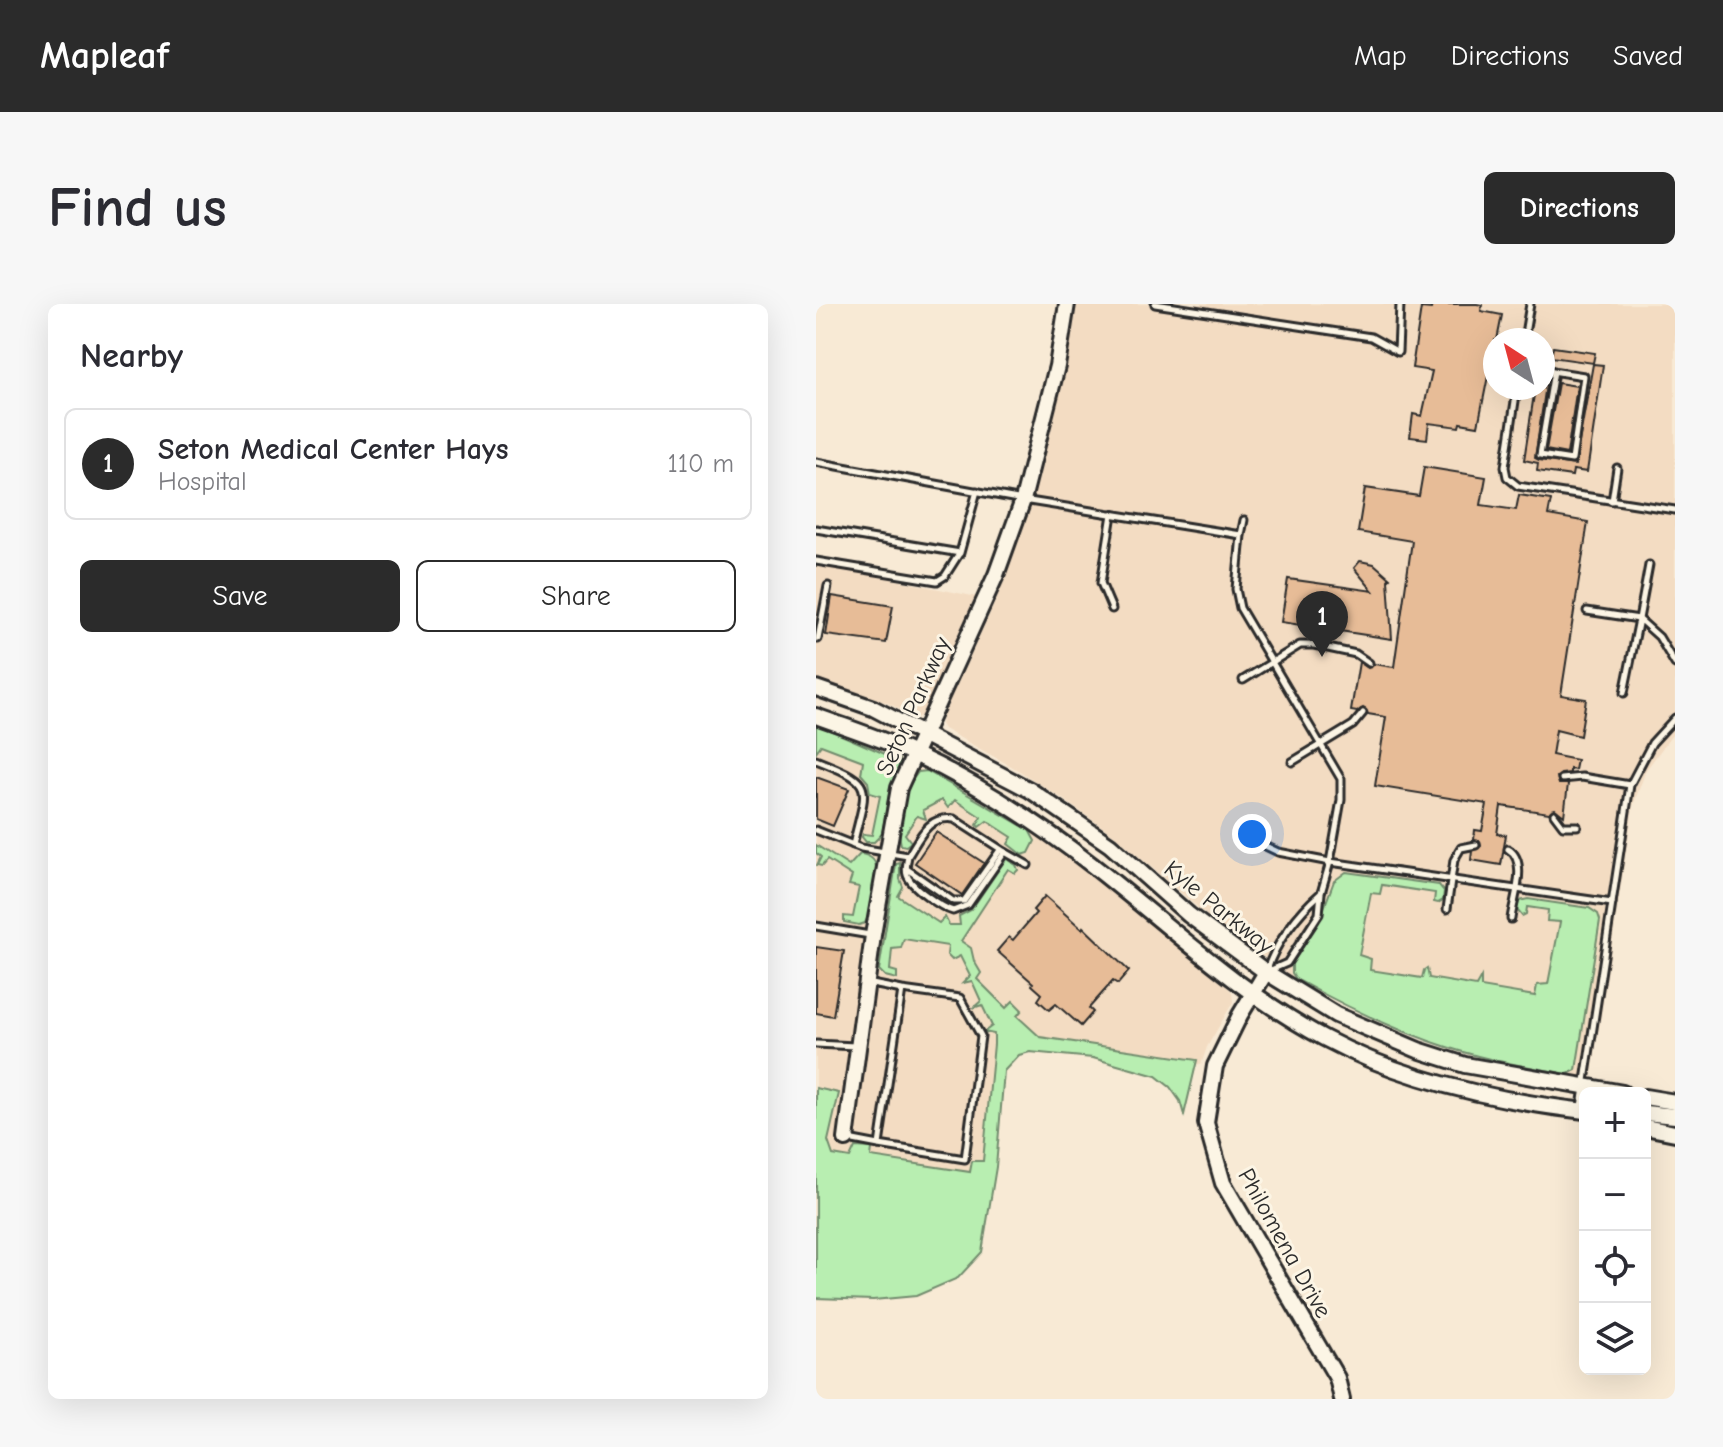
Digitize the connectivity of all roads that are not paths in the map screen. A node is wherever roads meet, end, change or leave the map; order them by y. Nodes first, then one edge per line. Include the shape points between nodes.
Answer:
1 (1067, 304) edge
2 (1155, 304) edge
3 (1400, 304) edge
4 (1530, 304) edge
5 (1526, 328) edge
6 (1553, 371) joint
7 (1515, 400) edge
8 (817, 465) edge
9 (1617, 468) dead end
10 (977, 491) junction
11 (1023, 500) junction
12 (1612, 501) junction
13 (1675, 510) edge
14 (1112, 514) junction
15 (1244, 520) dead end
16 (816, 529) edge
17 (1241, 535) junction
18 (960, 553) junction
19 (816, 561) edge
20 (1649, 565) dead end
21 (828, 586) dead end
22 (1112, 609) dead end
23 (1587, 611) dead end
24 (1639, 619) junction
25 (818, 639) edge
26 (1272, 662) junction
27 (1369, 663) dead end
28 (1675, 664) edge
29 (1243, 680) dead end
30 (816, 688) edge
31 (1624, 693) dead end
32 (1363, 713) dead end
33 (816, 716) edge
34 (1675, 718) edge
35 (923, 734) junction
36 (1322, 744) junction
37 (914, 754) junction
38 (816, 760) edge
39 (1292, 762) dead end
40 (1562, 779) dead end
41 (1630, 785) junction
42 (1554, 814) dead end
43 (1577, 826) dead end
44 (1244, 827) dead end
45 (816, 830) edge
46 (853, 845) junction
47 (1476, 845) dead end
48 (1508, 849) dead end
49 (888, 851) junction
50 (1003, 851) junction
51 (908, 856) junction
52 (1330, 862) junction
53 (1028, 865) dead end
54 (906, 868) junction
55 (1451, 880) junction
56 (1515, 889) junction
57 (1321, 893) junction
58 (1612, 903) junction
59 (1447, 909) dead end
60 (1511, 919) dead end
61 (816, 926) edge
62 (873, 935) junction
63 (1266, 972) junction
64 (866, 982) junction
65 (902, 990) junction
66 (1252, 993) junction
67 (816, 1037) edge
68 (819, 1044) edge
69 (858, 1047) junction
70 (1583, 1086) junction
71 (1589, 1087) edge
72 (1651, 1098) edge
73 (1675, 1102) edge
74 (1579, 1109) edge
75 (1651, 1114) edge
76 (1675, 1116) edge
77 (1651, 1128) edge
78 (1675, 1133) edge
79 (846, 1139) joint
80 (879, 1145) junction
81 (1342, 1399) edge

1 - 11 street, Seton Parkway
2 - 3 lane via 1371,337 1398,352
4 - 5 lane
6 - 6 lane via 1584,376 1572,460 1540,455
7 - 12 lane via 1505,467 1510,481
8 - 10 lane
9 - 12 lane
10 - 11 lane
10 - 18 lane
11 - 14 lane
11 - 35 street, Seton Parkway via 996,575
12 - 13 lane
14 - 17 lane
14 - 22 lane via 1101,583
15 - 17 lane
16 - 18 lane
17 - 26 lane via 1237,600
18 - 19 lane via 937,581
20 - 24 lane
21 - 25 lane
23 - 24 lane
24 - 28 lane via 1659,637
24 - 31 lane
26 - 27 lane via 1307,644 1356,654
26 - 29 lane
26 - 36 lane
30 - 35 street, Kyle Parkway via 873,708
32 - 36 lane
33 - 37 street, Kyle Parkway
34 - 41 lane via 1652,743
35 - 37 street, Seton Parkway
35 - 63 street, Kyle Parkway via 1041,798 1110,845 1189,915
36 - 39 lane
36 - 52 lane via 1341,779
37 - 49 street, Seton Parkway via 899,788
37 - 66 street, Kyle Parkway via 1059,841
38 - 46 lane via 861,782 864,795
40 - 41 lane
41 - 58 lane
42 - 43 lane via 1563,826
44 - 52 lane via 1268,849
45 - 46 lane
46 - 49 lane
47 - 55 lane via 1457,852
48 - 56 lane via 1519,863
49 - 51 lane
49 - 62 street, Seton Parkway
50 - 51 lane via 954,819 944,818 926,827
50 - 53 lane
50 - 54 lane via 964,901 953,901
50 - 54 lane via 968,905 953,911 911,882
51 - 54 lane
52 - 55 lane
52 - 57 lane
55 - 56 lane
55 - 59 lane
56 - 58 lane
56 - 60 lane
57 - 63 lane via 1273,953
57 - 63 lane via 1319,914 1287,963
58 - 70 lane
61 - 62 lane
62 - 64 street, Seton Parkway
63 - 66 street, Philomena Drive
63 - 70 street, Kyle Parkway via 1336,1015 1418,1050 1465,1065
64 - 65 lane
64 - 69 street, Seton Parkway
65 - 80 lane
65 - 80 lane via 960,998 981,1036 965,1159
66 - 74 street, Kyle Parkway via 1325,1039 1409,1074 1486,1095
66 - 81 street, Philomena Drive via 1215,1066 1206,1123 1223,1183 1337,1378
67 - 68 lane
68 - 69 lane
69 - 79 street, Seton Parkway
70 - 71 street, Kyle Parkway
72 - 73 street
75 - 76 street
77 - 78 street
79 - 80 lane

